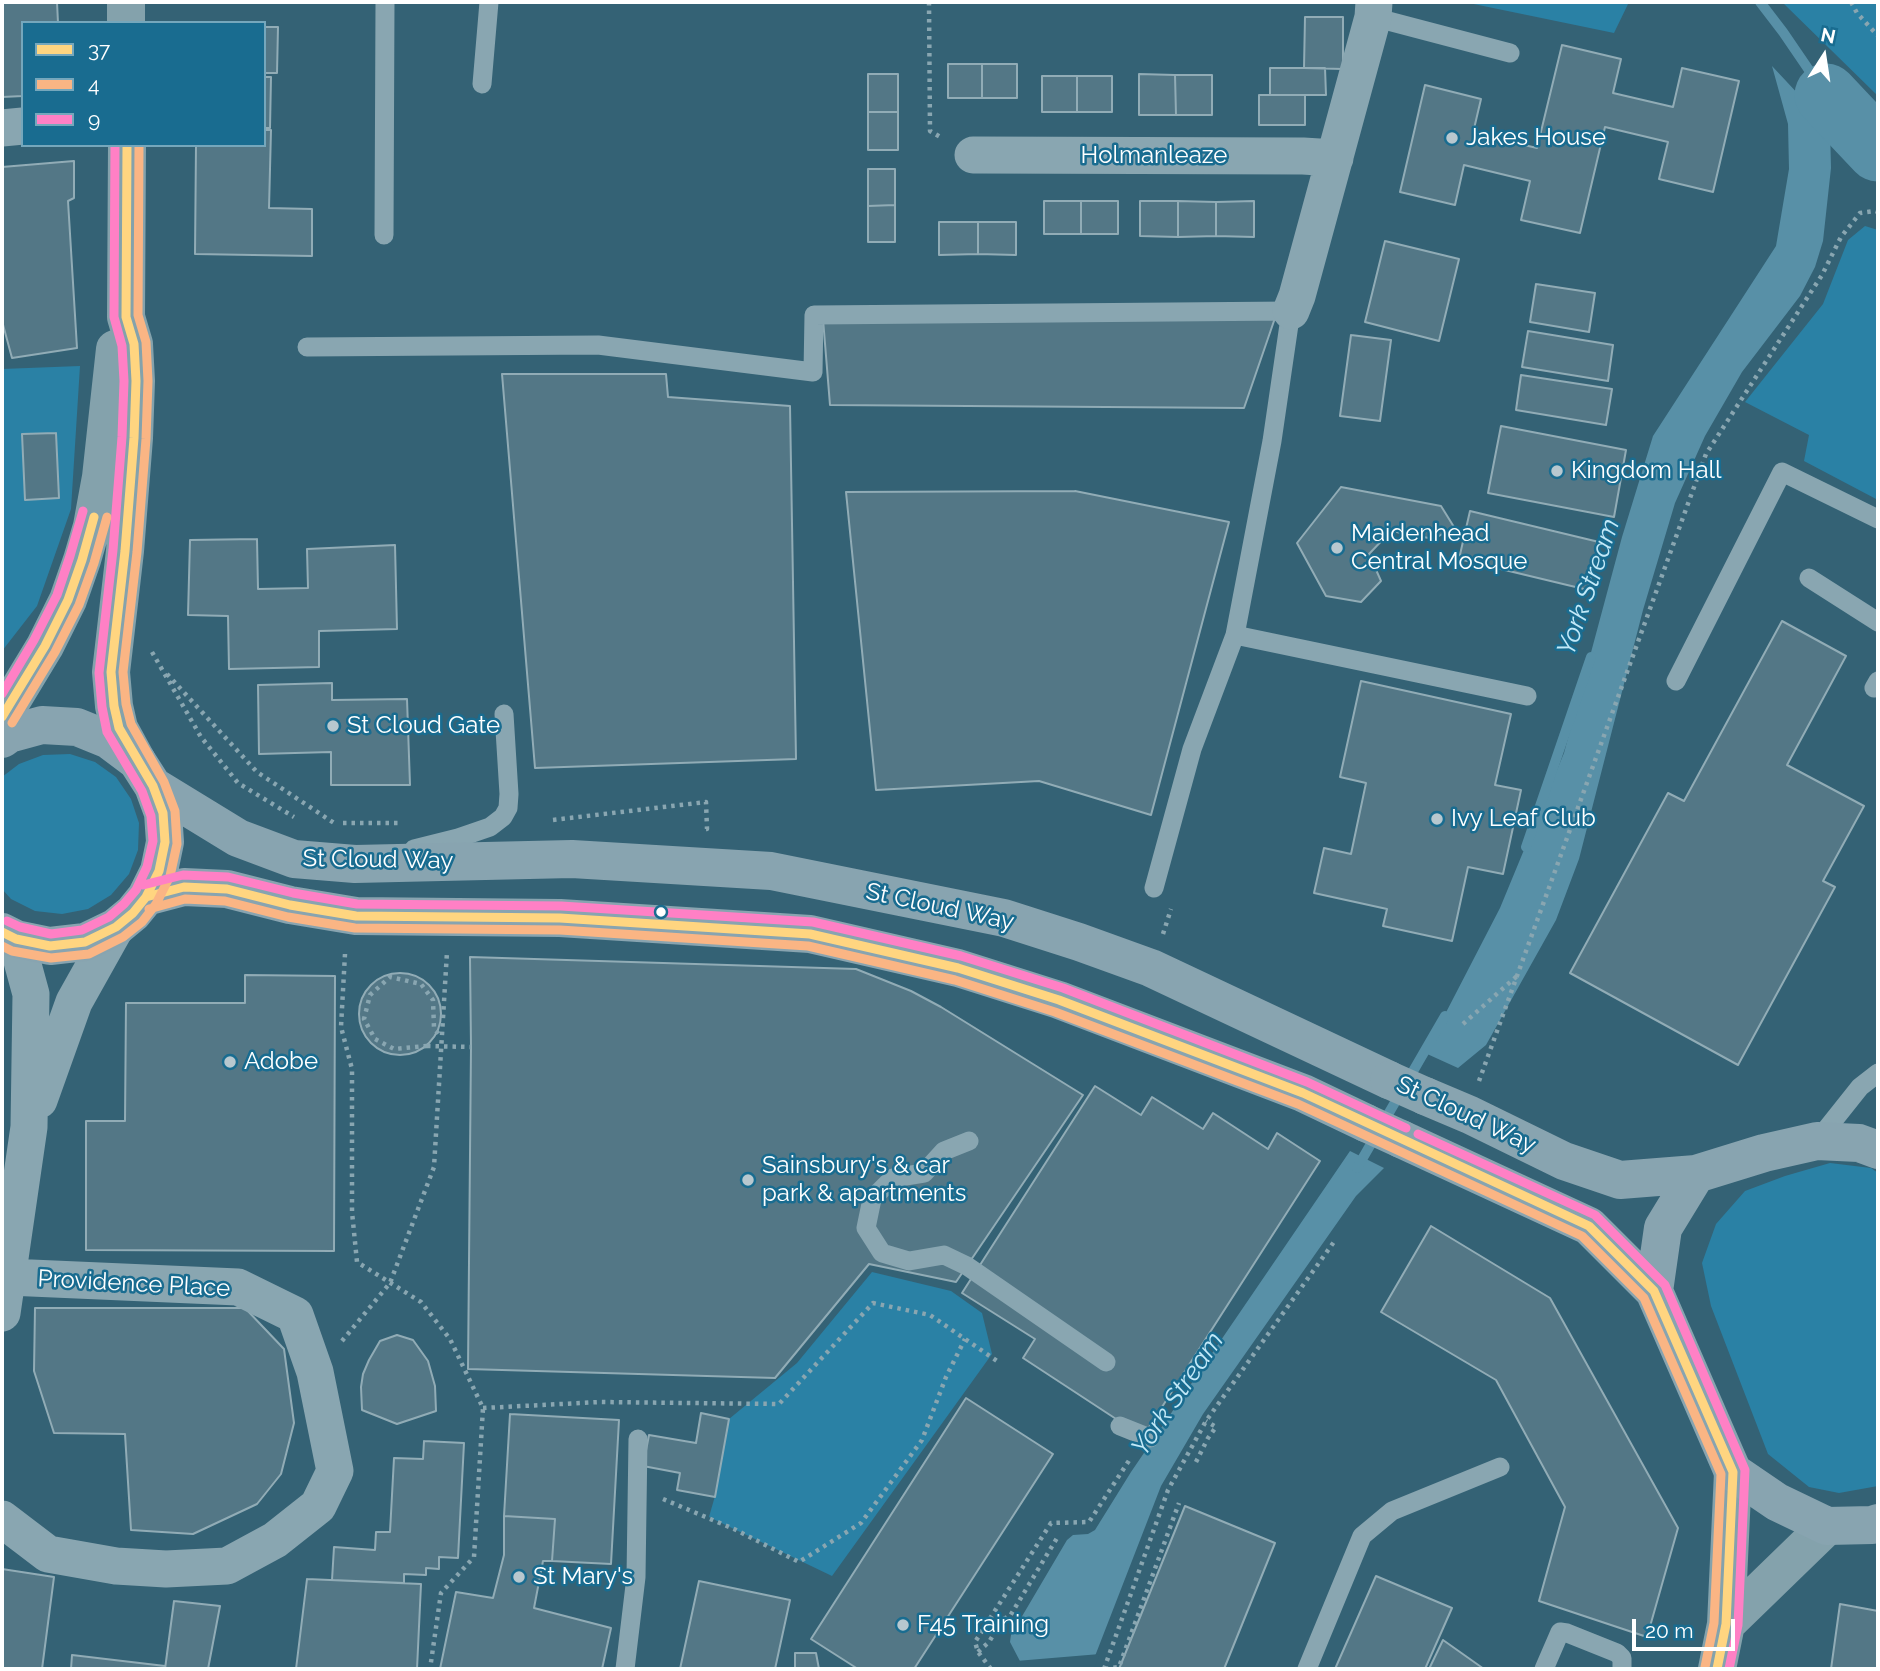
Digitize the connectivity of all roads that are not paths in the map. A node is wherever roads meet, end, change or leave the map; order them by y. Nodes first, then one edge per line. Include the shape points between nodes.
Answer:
1 (126, 2) edge
2 (385, 2) edge
3 (489, 2) edge
4 (1373, 10) edge
5 (126, 21) edge
6 (1510, 53) dead end
7 (482, 84) dead end
8 (21, 126) edge
9 (2, 128) edge
10 (127, 147) edge
11 (973, 155) road end
12 (1335, 158) junction
13 (384, 235) dead end
14 (1291, 311) junction
15 (126, 317) junction
16 (307, 347) dead end
17 (1878, 519) edge
18 (1809, 579) dead end
19 (1878, 622) edge
20 (1235, 635) junction
21 (1676, 681) dead end
22 (1527, 696) dead end
23 (504, 714) dead end
24 (2, 717) edge
25 (2, 739) edge
26 (145, 773) junction
27 (355, 864) junction
28 (1154, 888) dead end
29 (146, 897) junction
30 (117, 927) junction
31 (9, 935) edge
32 (1878, 1073) edge
33 (29, 1127) junction
34 (969, 1141) dead end
35 (1817, 1141) junction
36 (1878, 1150) edge
37 (1696, 1174) junction
38 (8, 1278) junction
39 (1654, 1290) junction
40 (2, 1313) edge
41 (1106, 1362) dead end
42 (1120, 1426) dead end
43 (1145, 1436) road end
44 (638, 1439) dead end
45 (1500, 1467) dead end
46 (1733, 1472) junction
47 (2, 1519) edge
48 (1878, 1523) edge
49 (1827, 1525) junction
50 (1726, 1624) junction
51 (625, 1669) edge
52 (1307, 1669) edge
53 (1544, 1669) edge
54 (1622, 1669) edge
55 (1717, 1669) edge

1 - 5 main road
2 - 13 lane
3 - 7 lane
4 - 6 lane
4 - 12 street
8 - 9 street
10 - 15 main road
11 - 12 street, Holmanleaze
12 - 14 street
14 - 16 lane via 814,316 813,372 598,345
14 - 20 lane
15 - 24 main road via 114,355 101,477 82,560 45,646
15 - 26 main road via 134,344 134,438 111,672 118,728
17 - 21 lane via 1783,472
18 - 19 lane
20 - 22 lane
20 - 28 lane via 1192,750
23 - 27 lane via 509,794 503,817 491,827 458,838
25 - 26 main road, St Cloud Way via 42,725 77,727 109,740
26 - 27 main road, St Cloud Way via 238,838 294,859
26 - 29 main road via 163,813 165,842 159,871
27 - 37 main road, St Cloud Way, bridge via 572,859 771,871 1004,918 1151,968 1564,1161 1620,1180
29 - 30 main road
29 - 39 main road, St Cloud Way, bridge via 184,887 227,890 356,916 560,918 810,934 958,968 1059,1000 1303,1093 1589,1226
30 - 31 main road via 85,942 50,946
30 - 33 street via 74,1002
31 - 33 street via 31,993
32 - 35 lane via 1860,1087
33 - 38 street
34 - 41 lane via 944,1152 924,1173 893,1178 872,1199 866,1228 882,1252 909,1261 944,1255 967,1266
35 - 36 main road, St Cloud Way via 1859,1143
35 - 37 main road, St Cloud Way
37 - 39 main road via 1663,1228
38 - 40 street
38 - 47 street, Providence Place via 238,1287 295,1315 315,1373 335,1471 318,1506 275,1540 227,1566 166,1569 48,1554
39 - 46 main road
42 - 43 lane
44 - 51 lane via 636,1577
45 - 52 lane via 1392,1511 1362,1536
46 - 49 main road via 1777,1502
46 - 50 main road
48 - 49 main road
49 - 50 main road
50 - 55 main road
53 - 54 lane via 1560,1632 1617,1653

